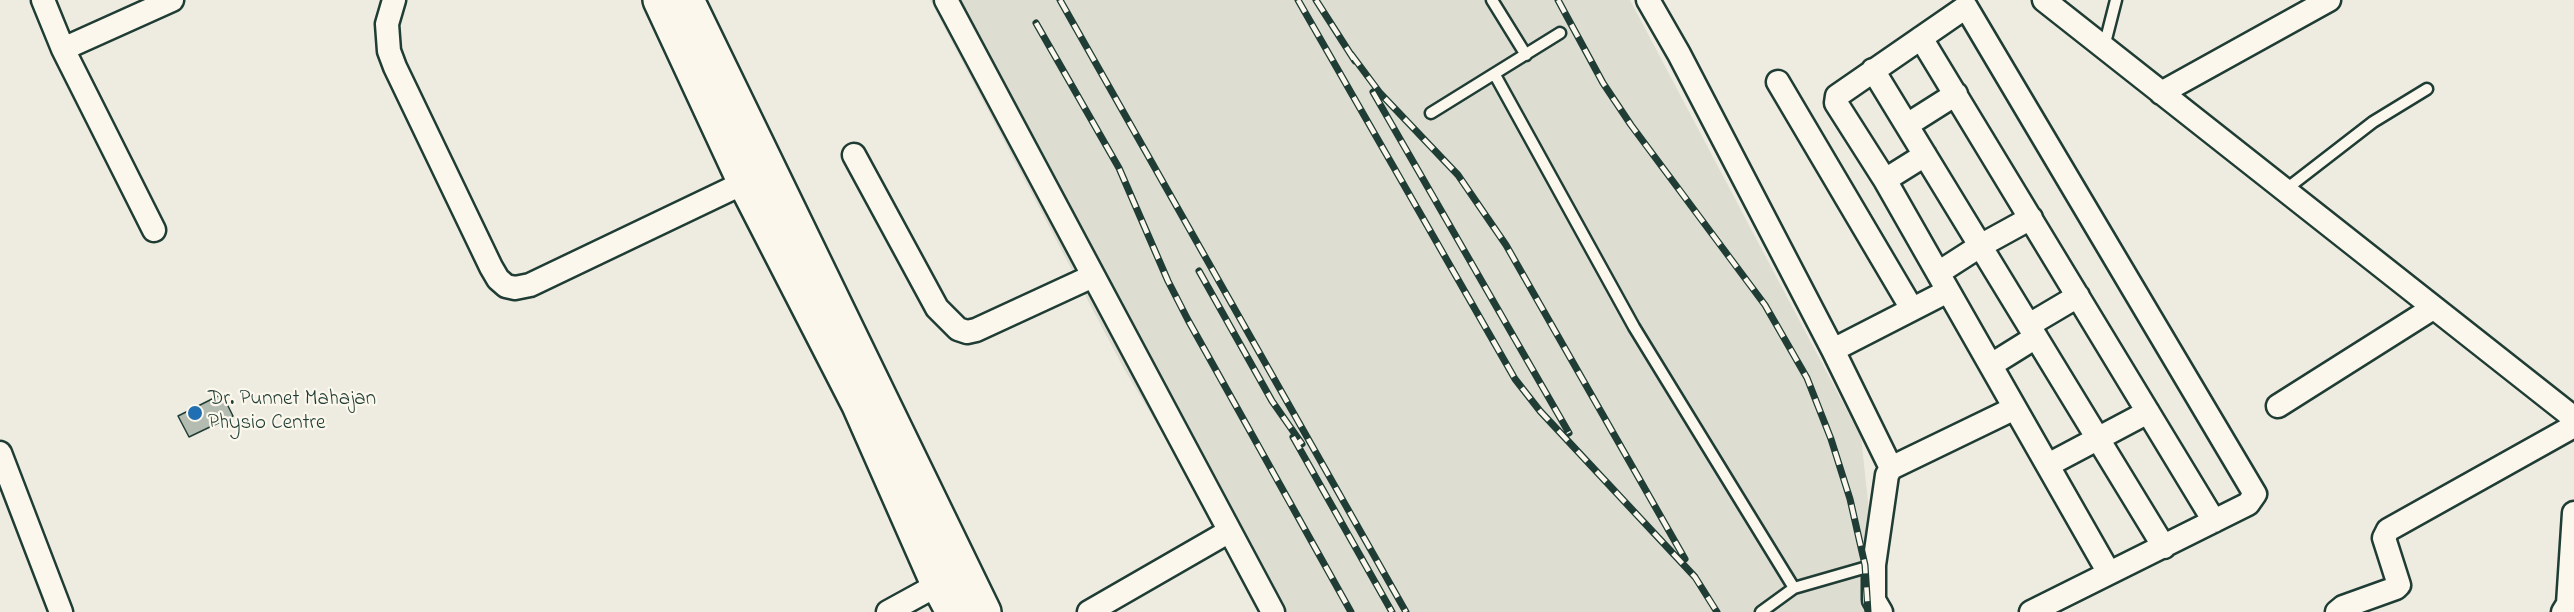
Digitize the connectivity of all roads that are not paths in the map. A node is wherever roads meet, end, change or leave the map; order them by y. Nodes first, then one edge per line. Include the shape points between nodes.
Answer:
1 (42, 0) edge
2 (172, 0) edge
3 (394, 0) edge
4 (946, 0) edge
5 (1492, 0) edge
6 (1648, 0) edge
7 (2044, 0) edge
8 (2116, 0) edge
9 (2329, 0) edge
10 (674, 3) edge
11 (1560, 33) dead end
12 (1921, 38) junction
13 (2104, 47) junction
14 (63, 49) junction
15 (1526, 55) junction
16 (1873, 70) junction
17 (1495, 75) junction
18 (1778, 82) dead end
19 (2427, 89) dead end
20 (2162, 93) junction
21 (1956, 94) junction
22 (1431, 113) dead end
23 (1907, 126) junction
24 (854, 155) dead end
25 (1925, 155) junction
26 (757, 176) junction
27 (1885, 180) junction
28 (2285, 191) junction
29 (2031, 218) junction
30 (154, 230) dead end
31 (1980, 246) junction
32 (1093, 276) junction
33 (1943, 282) junction
34 (2078, 296) junction
35 (2433, 308) junction
36 (1912, 309) junction
37 (2032, 331) junction
38 (1833, 350) junction
39 (1991, 365) junction
40 (2278, 406) dead end
41 (2015, 408) junction
42 (2148, 412) junction
43 (2574, 418) edge
44 (2574, 426) edge
45 (2098, 439) junction
46 (0, 453) edge
47 (2048, 465) junction
48 (1891, 468) junction
49 (2574, 513) edge
50 (2214, 521) junction
51 (1228, 532) junction
52 (2164, 547) junction
53 (1874, 565) junction
54 (2109, 573) junction
55 (1794, 588) junction
56 (952, 589) edge
57 (60, 612) edge
58 (888, 612) edge
59 (984, 612) edge
60 (1089, 612) edge
61 (1273, 612) edge
62 (1761, 612) edge
63 (1881, 612) edge
64 (2031, 612) edge
65 (2337, 612) edge
66 (2563, 612) edge

1 - 14 street
2 - 14 street
3 - 26 street via 387,24 389,51 491,267 506,286 530,285
4 - 32 street
5 - 15 lane
6 - 38 street
7 - 13 street
8 - 13 lane
9 - 20 street
10 - 26 main road
11 - 15 lane
12 - 16 street
12 - 21 street
12 - 50 street via 1966,7 2253,488 2254,499
13 - 20 street
14 - 30 street
15 - 17 lane
16 - 23 street
16 - 27 street via 1836,99
17 - 22 lane
17 - 55 lane via 1634,327
18 - 36 street
19 - 28 lane via 2373,122
20 - 28 street
21 - 23 street
21 - 29 street
23 - 25 street
24 - 32 street via 938,308 958,329 976,330
25 - 27 street
25 - 31 street
26 - 56 main road via 859,405
27 - 33 street
28 - 35 street
29 - 31 street
29 - 34 street
31 - 33 street
31 - 37 street
32 - 51 street
33 - 36 street
33 - 39 street
34 - 37 street
34 - 42 street
35 - 40 street
35 - 43 street
36 - 38 street
37 - 39 street
37 - 45 street
38 - 48 street
39 - 41 street
41 - 47 street
41 - 48 street
42 - 45 street
42 - 50 street
44 - 65 street via 2388,530 2384,538 2399,585
45 - 47 street
45 - 52 street
46 - 57 street
47 - 54 street
48 - 53 street
49 - 66 street via 2568,604
50 - 52 street
51 - 60 street
51 - 61 street
52 - 54 street
53 - 55 lane
53 - 63 street via 1874,600
54 - 64 street
55 - 62 lane
56 - 58 street
56 - 59 main road

